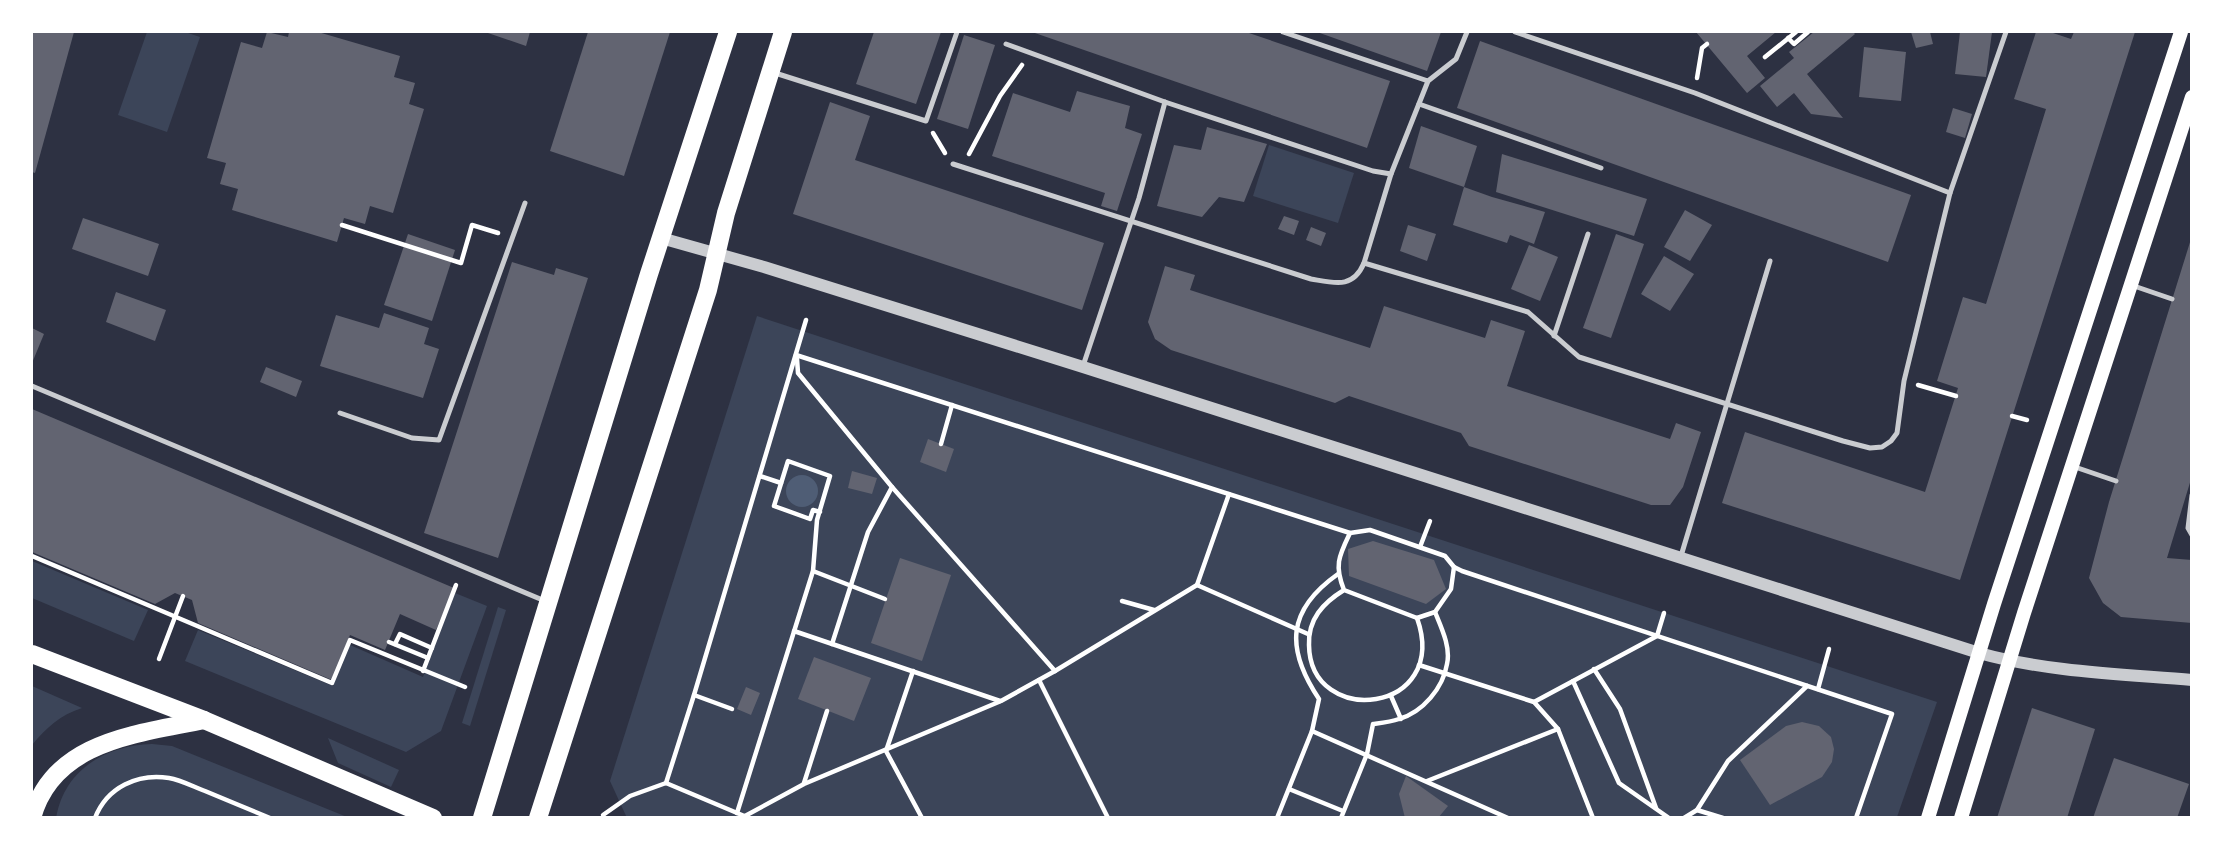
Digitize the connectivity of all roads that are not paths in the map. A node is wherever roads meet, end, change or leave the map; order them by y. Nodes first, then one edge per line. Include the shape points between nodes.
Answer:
1 (728, 32) edge
2 (783, 32) edge
3 (957, 32) edge
4 (1283, 32) edge
5 (1467, 32) edge
6 (1515, 32) edge
7 (2006, 32) edge
8 (2180, 32) edge
9 (1006, 44) dead end
10 (770, 72) junction
11 (1428, 81) junction
12 (2192, 97) edge
13 (1166, 102) junction
14 (1419, 104) junction
15 (953, 164) road end
16 (1601, 168) dead end
17 (1391, 174) junction
18 (1950, 193) junction
19 (525, 203) dead end
20 (1131, 222) junction
21 (1588, 234) dead end
22 (661, 238) junction
23 (715, 252) junction
24 (1770, 261) dead end
25 (1364, 263) junction
26 (2131, 285) junction
27 (2172, 299) dead end
28 (1554, 336) junction
29 (1083, 367) junction
30 (32, 386) edge
31 (1727, 404) junction
32 (340, 413) dead end
33 (2072, 466) junction
34 (2116, 481) dead end
35 (2189, 497) edge
36 (2192, 535) edge
37 (1681, 559) junction
38 (548, 602) junction
39 (1979, 653) junction
40 (32, 654) edge
41 (2010, 662) junction
42 (2192, 680) edge
43 (204, 720) junction
44 (32, 817) edge
45 (433, 817) edge
46 (482, 817) edge
47 (538, 817) edge
48 (1928, 817) edge
49 (1961, 817) edge

1 - 22 main road
2 - 10 main road
3 - 10 lane via 926,121
4 - 11 lane
5 - 11 lane via 1456,59
6 - 18 lane via 1695,93
7 - 18 lane
8 - 39 main road
9 - 13 lane
10 - 23 main road
11 - 14 lane
12 - 26 main road
13 - 17 lane
13 - 20 lane
14 - 16 lane
14 - 17 lane
15 - 20 lane
17 - 25 lane
18 - 31 lane via 1904,381 1897,433 1891,441 1870,448
19 - 32 lane via 439,440 412,438
20 - 25 lane via 1311,279 1345,282 1359,275
20 - 29 lane
21 - 28 lane
22 - 23 street
22 - 38 main road
23 - 29 street
23 - 47 main road via 708,290
24 - 31 lane
25 - 28 lane via 1528,312
26 - 27 lane
26 - 33 main road
28 - 31 lane via 1578,357
29 - 37 street
30 - 38 lane
31 - 37 lane
33 - 34 lane
33 - 41 main road
35 - 36 lane
37 - 39 street
38 - 46 main road
39 - 41 street
39 - 48 main road
40 - 43 main road
41 - 42 street
41 - 49 main road
43 - 44 main road via 90,748 53,778
43 - 45 main road

